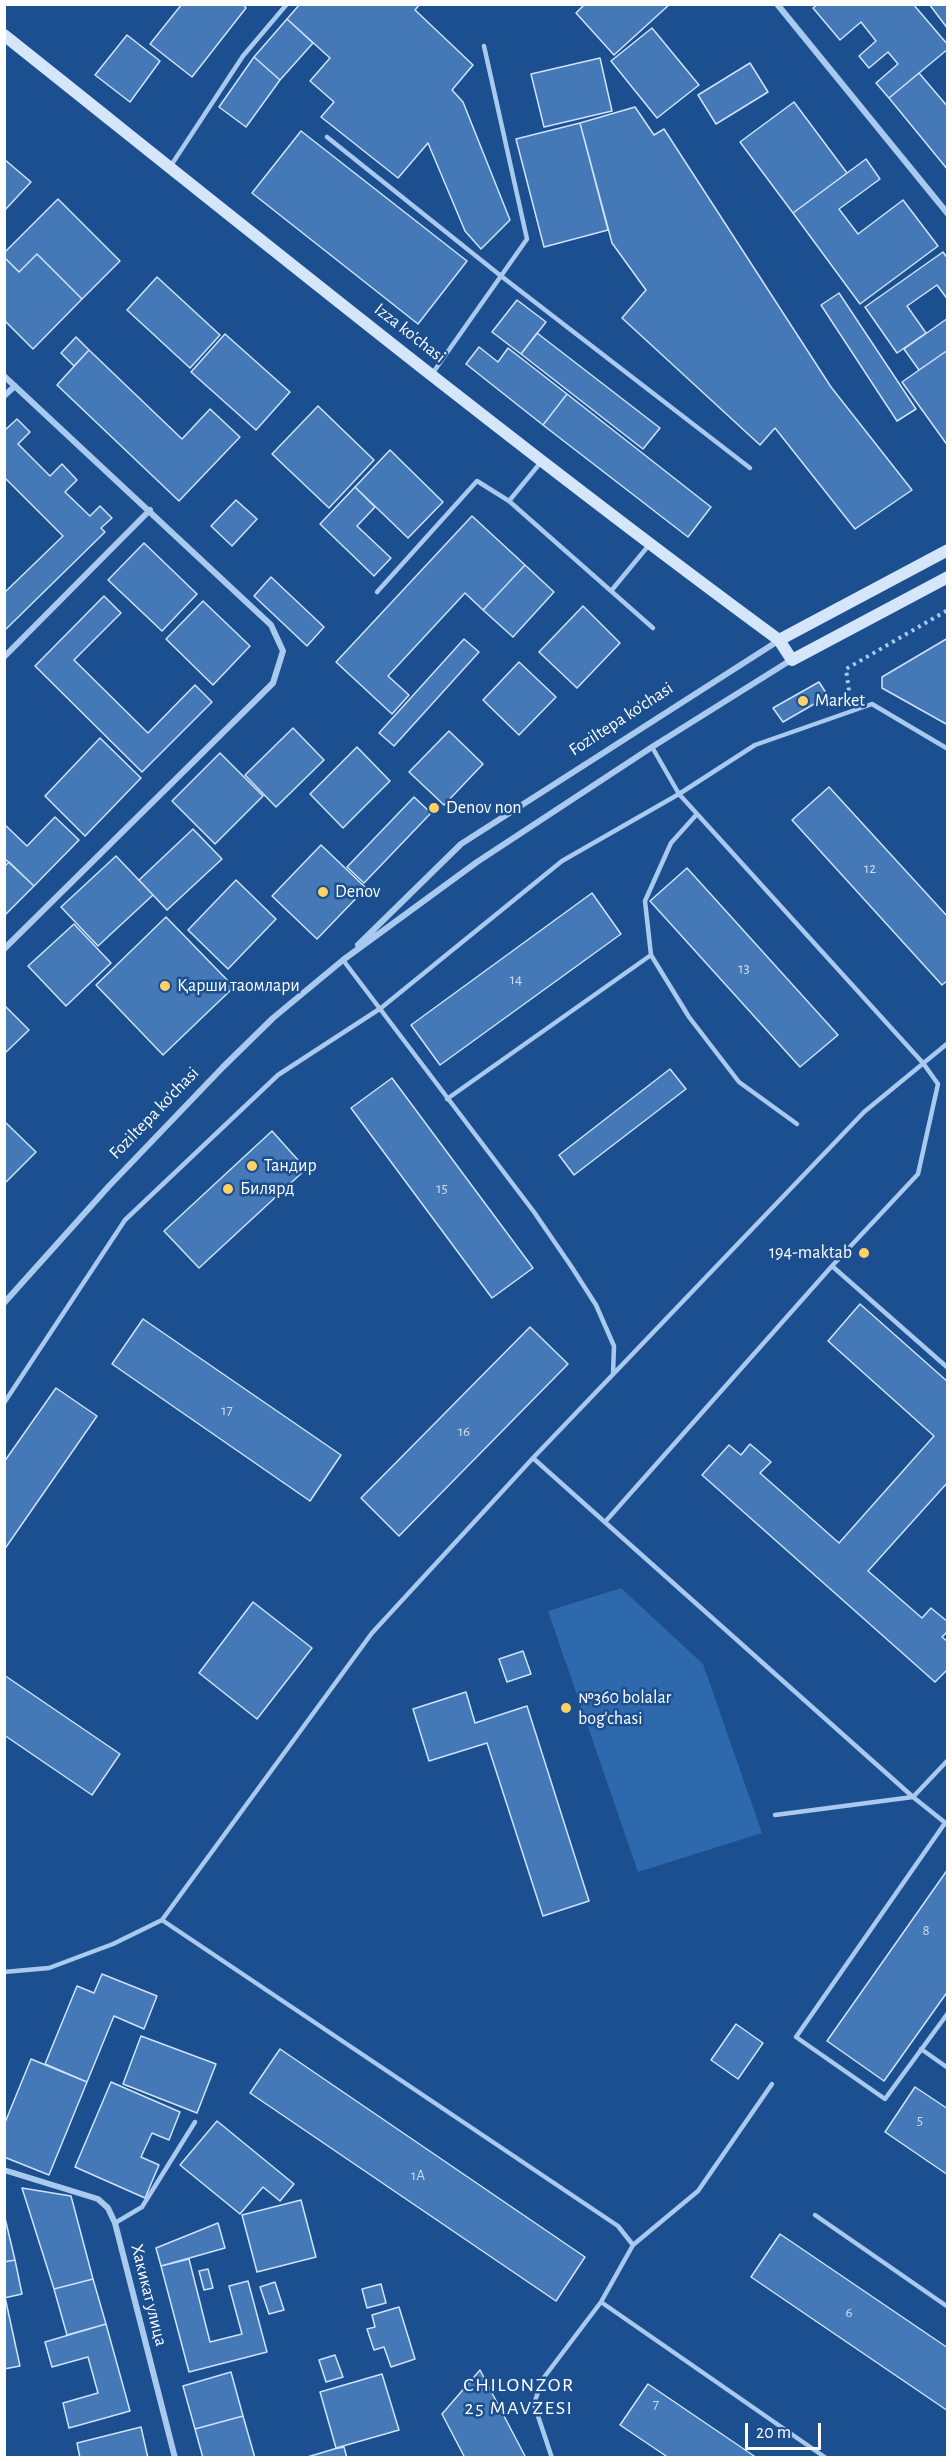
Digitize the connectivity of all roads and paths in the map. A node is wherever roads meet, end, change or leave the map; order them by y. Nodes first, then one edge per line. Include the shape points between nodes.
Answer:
1 (287, 4) edge
2 (777, 4) edge
3 (4, 35) edge
4 (484, 46) dead end
5 (327, 137) dead end
6 (170, 167) junction
7 (948, 214) edge
8 (501, 276) junction
9 (432, 374) junction
10 (4, 376) edge
11 (15, 386) junction
12 (4, 396) edge
13 (542, 460) junction
14 (750, 468) dead end
15 (509, 501) junction
16 (150, 510) junction
17 (650, 545) junction
18 (948, 550) edge
19 (948, 577) edge
20 (611, 591) junction
21 (377, 592) dead end
22 (948, 610) edge
23 (652, 628) dead end
24 (779, 640) junction
25 (4, 657) edge
26 (792, 660) junction
27 (852, 711) junction
28 (652, 747) junction
29 (948, 749) edge
30 (679, 794) junction
31 (697, 814) junction
32 (4, 949) edge
33 (651, 955) junction
34 (343, 960) junction
35 (381, 1008) junction
36 (948, 1043) edge
37 (923, 1063) junction
38 (447, 1099) junction
39 (797, 1124) dead end
40 (832, 1266) junction
41 (4, 1303) edge
42 (948, 1368) edge
43 (613, 1375) junction
44 (4, 1403) edge
45 (533, 1458) junction
46 (605, 1522) junction
47 (948, 1760) edge
48 (913, 1797) junction
49 (776, 1815) dead end
50 (946, 1824) edge
51 (162, 1920) junction
52 (4, 1972) edge
53 (948, 2013) edge
54 (921, 2049) junction
55 (948, 2068) edge
56 (772, 2085) dead end
57 (195, 2122) dead end
58 (4, 2170) edge
59 (815, 2215) dead end
60 (115, 2223) junction
61 (633, 2245) junction
62 (601, 2301) junction
63 (948, 2307) edge
64 (175, 2457) edge
65 (552, 2457) edge
66 (826, 2457) edge

1 - 6 lane via 243,56
2 - 7 street
3 - 6 main road, Izza ko'chasi
4 - 8 lane via 527,239
5 - 8 lane
6 - 9 main road, Izza ko'chasi
8 - 9 lane
8 - 14 lane
9 - 13 main road, Izza ko'chasi
10 - 11 street
11 - 12 street
11 - 16 street
13 - 15 lane
13 - 17 main road, Izza ko'chasi
15 - 20 lane
15 - 21 lane via 477,482
16 - 25 street
16 - 32 street via 271,625 283,651 273,683
17 - 20 lane
17 - 24 main road, Izza ko'chasi
18 - 24 main road, Foziltepa ko'chasi
19 - 26 main road, Foziltepa ko'chasi
20 - 23 lane
22 - 27 path via 846,669
24 - 26 main road, Izza ko'chasi
24 - 34 street, Foziltepa ko'chasi via 461,844
26 - 28 street, Foziltepa ko'chasi
27 - 29 lane via 872,704
27 - 30 lane via 755,745
28 - 30 lane
28 - 34 street, Foziltepa ko'chasi via 477,862
30 - 31 lane
30 - 35 lane via 562,861
31 - 33 lane via 671,843 645,901
31 - 37 lane
33 - 38 lane
33 - 39 lane via 689,1017 739,1082
34 - 35 lane
34 - 41 street, Foziltepa ko'chasi via 273,1018 223,1067
35 - 38 lane
35 - 44 lane via 278,1075 125,1220
36 - 37 lane
37 - 40 lane via 938,1084 918,1174
37 - 43 lane via 864,1112
38 - 43 lane via 534,1212 596,1305 614,1346
40 - 42 lane
40 - 46 lane
43 - 45 lane
45 - 46 lane
45 - 51 lane via 372,1633
46 - 48 lane
47 - 48 lane
48 - 49 lane
48 - 50 lane
50 - 54 lane via 796,2037 885,2099
51 - 52 lane via 49,1968
51 - 61 lane via 618,2226
53 - 54 lane
54 - 55 lane
56 - 61 lane via 698,2191
57 - 60 lane via 142,2207
58 - 60 street, Хакикат улица via 98,2199
59 - 63 lane
60 - 64 street, Хакикат улица
61 - 62 lane
62 - 65 lane via 542,2380 534,2403
62 - 66 lane

